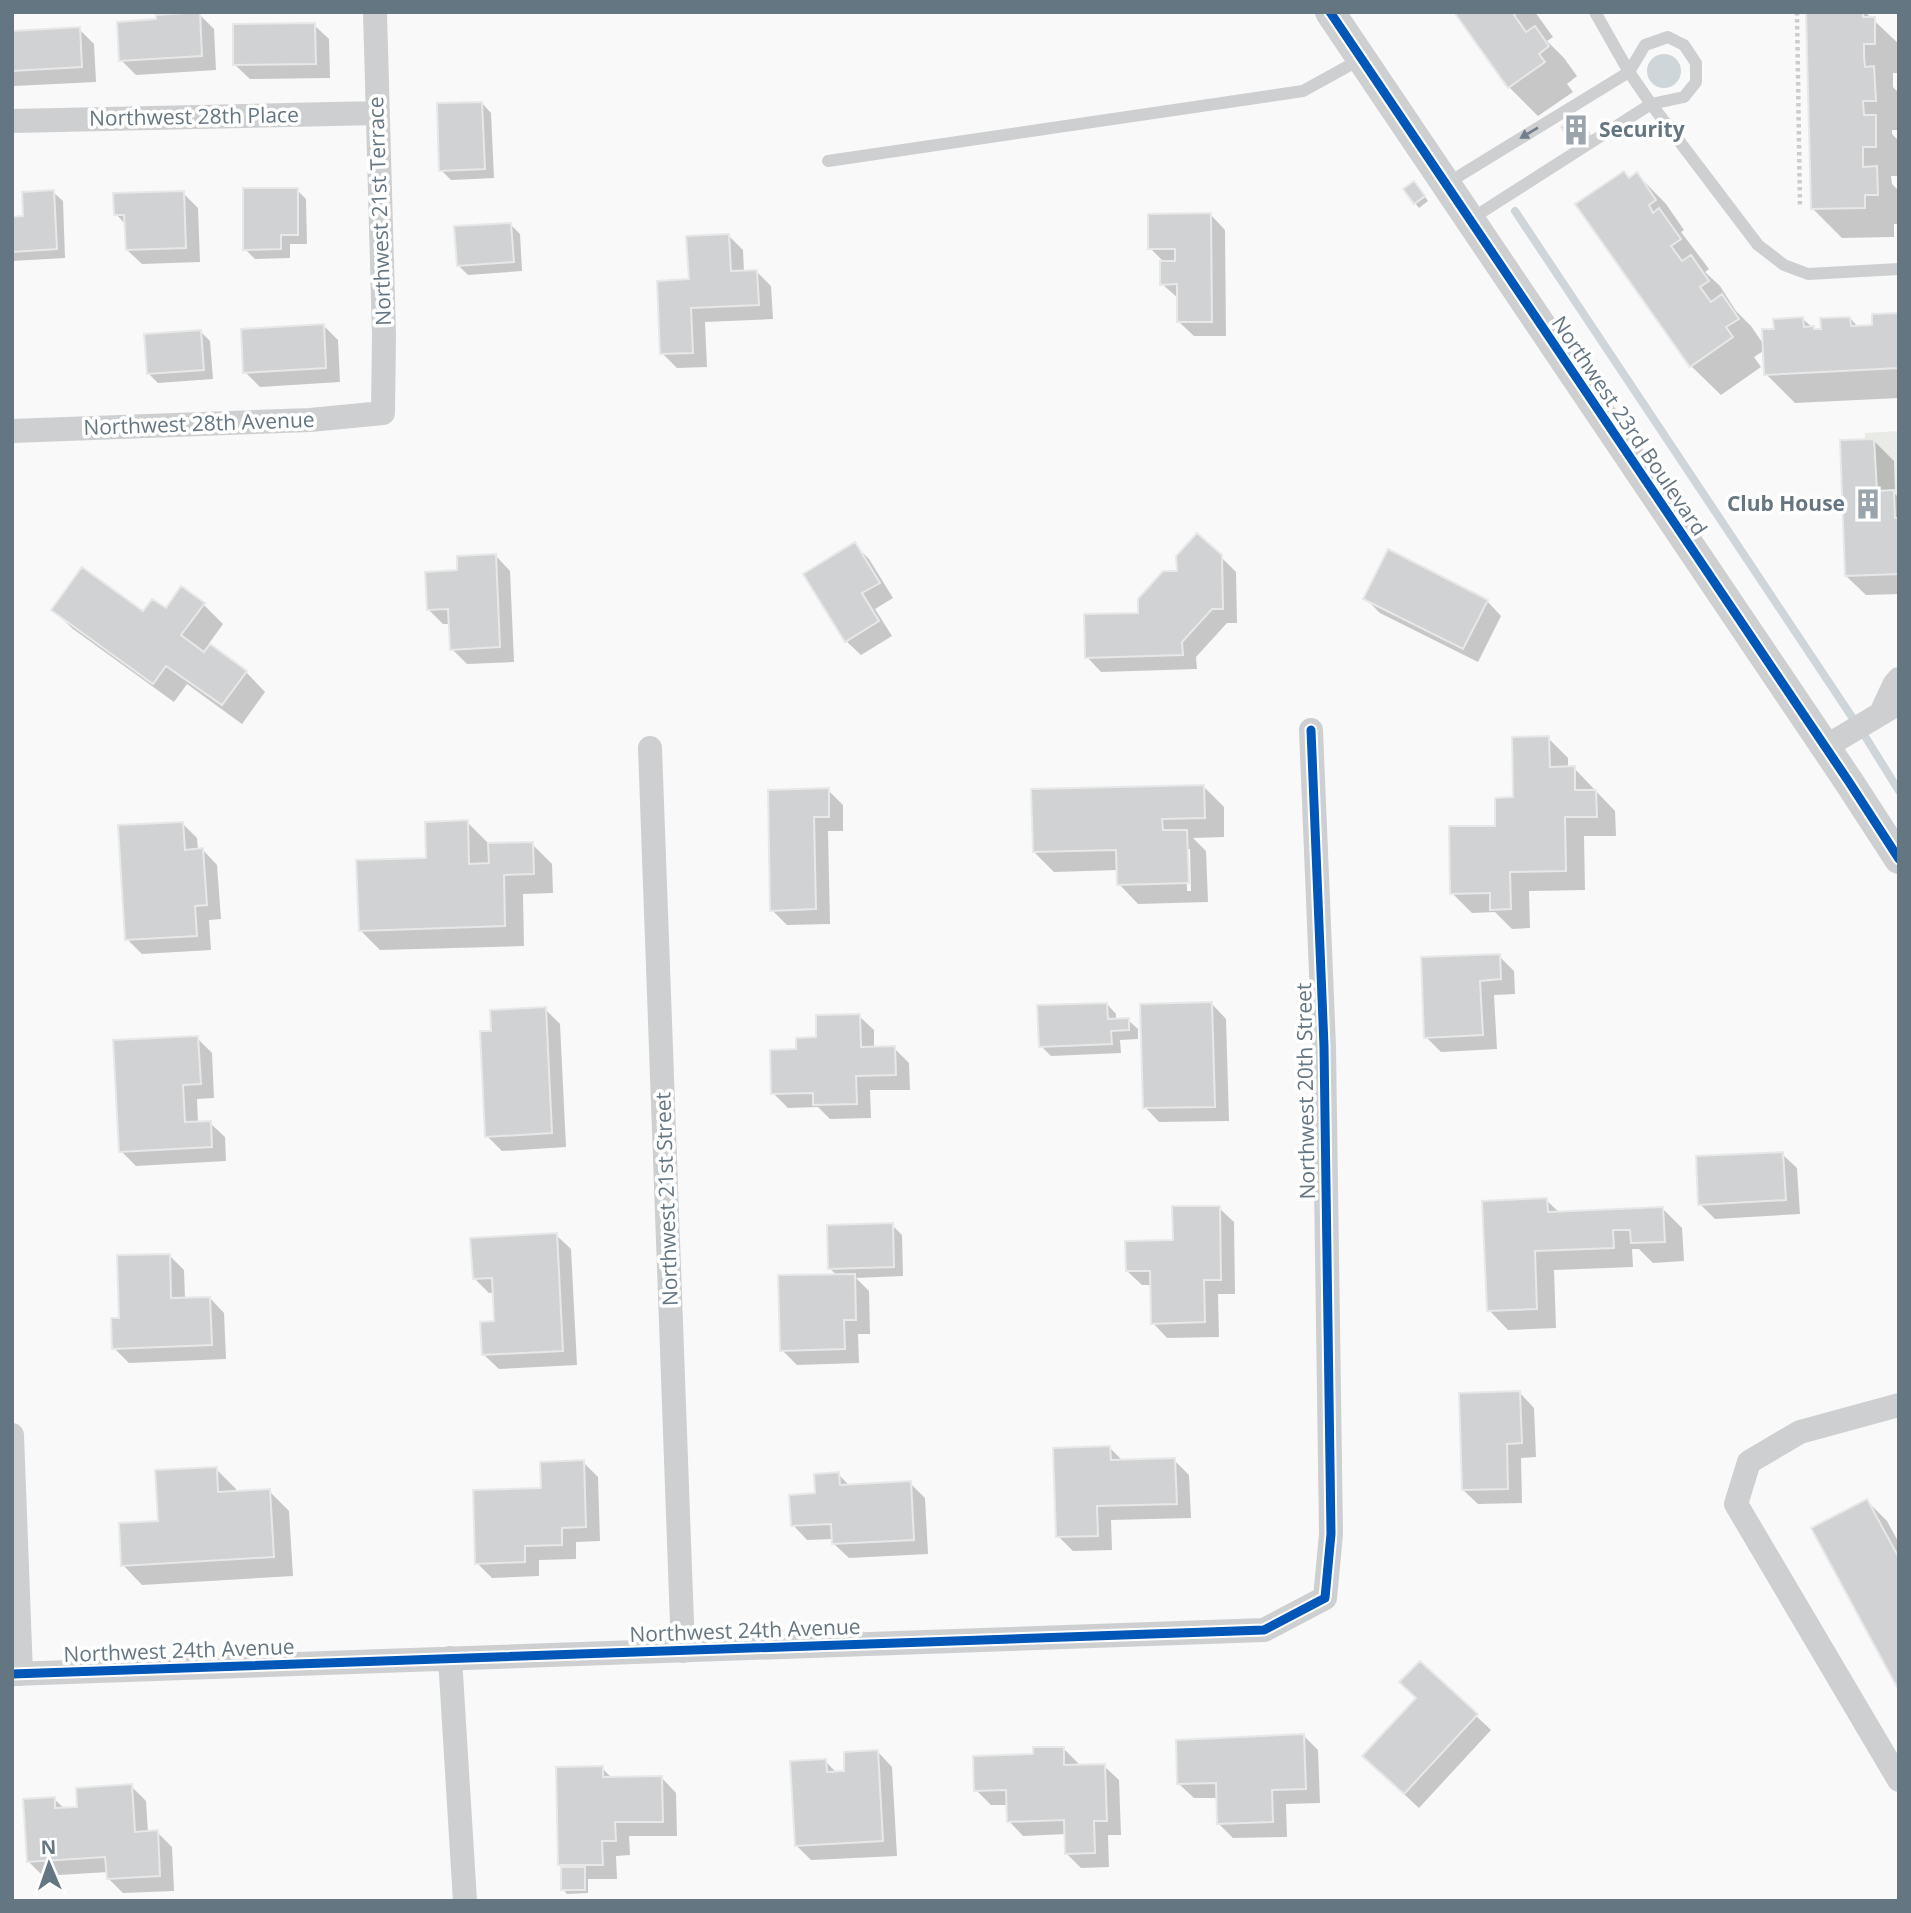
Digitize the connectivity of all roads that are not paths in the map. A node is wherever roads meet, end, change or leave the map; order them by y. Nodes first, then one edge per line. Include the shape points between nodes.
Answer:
1 (375, 12) edge
2 (1330, 12) edge
3 (1595, 12) edge
4 (1362, 59) junction
5 (1629, 72) junction
6 (1651, 104) junction
7 (377, 113) junction
8 (12, 121) edge
9 (828, 161) dead end
10 (1446, 184) junction
11 (1471, 219) junction
12 (1899, 268) edge
13 (383, 410) joint
14 (12, 431) edge
15 (1899, 679) edge
16 (1891, 707) edge
17 (1311, 730) dead end
18 (1825, 747) junction
19 (650, 748) dead end
20 (1899, 859) edge
21 (1899, 1405) edge
22 (12, 1434) edge
23 (1330, 1451) joint
24 (683, 1651) junction
25 (450, 1658) junction
26 (17, 1674) edge
27 (1899, 1780) edge
28 (465, 1901) edge

1 - 7 street, Northwest 21st Terrace
2 - 4 street, Northwest 23rd Boulevard
3 - 5 lane
4 - 9 lane via 1303,91
4 - 10 street, Northwest 23rd Boulevard
5 - 6 lane
5 - 6 lane via 1645,45 1668,37 1684,45 1696,63 1696,82 1684,97
5 -> 10 lane
6 - 11 lane
6 - 12 lane via 1758,245 1784,265 1808,274
7 - 8 street, Northwest 28th Place
7 - 13 street, Northwest 21st Terrace
10 - 11 street, Northwest 23rd Boulevard
11 - 18 street, Northwest 23rd Boulevard
13 - 14 street, Northwest 28th Avenue via 310,420
15 - 16 street
16 - 18 street
17 - 23 street, Northwest 20th Street via 1324,1046
18 - 20 street, Northwest 23rd Boulevard
19 - 24 street, Northwest 21st Street
21 - 27 street via 1800,1432 1749,1462 1736,1504
22 - 26 street
23 - 24 street, Northwest 24th Avenue via 1331,1534 1325,1598 1264,1630
24 - 25 street, Northwest 24th Avenue
25 - 26 street, Northwest 24th Avenue
25 - 28 street

